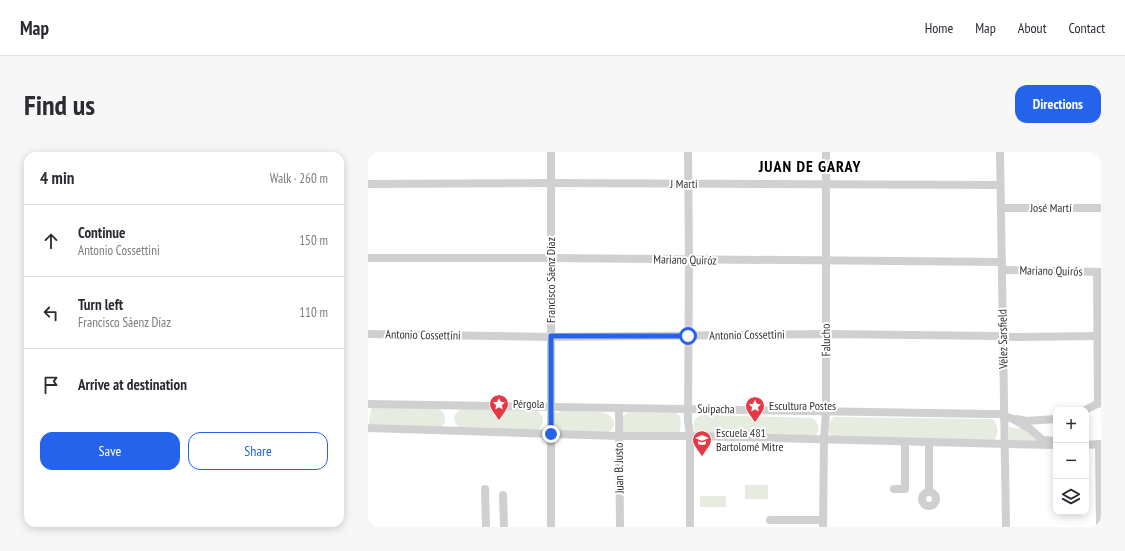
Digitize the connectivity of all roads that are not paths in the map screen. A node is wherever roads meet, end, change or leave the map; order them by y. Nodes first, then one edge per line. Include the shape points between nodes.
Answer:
1 (551, 152) edge
2 (688, 152) edge
3 (826, 152) edge
4 (1000, 152) edge
5 (551, 183) junction
6 (825, 183) junction
7 (368, 184) edge
8 (688, 184) junction
9 (1000, 185) junction
10 (1001, 208) junction
11 (1101, 208) edge
12 (368, 258) edge
13 (551, 258) junction
14 (689, 260) junction
15 (825, 260) junction
16 (1002, 266) junction
17 (1099, 272) edge
18 (368, 334) edge
19 (826, 334) junction
20 (551, 336) junction
21 (688, 336) junction
22 (1003, 336) junction
23 (1100, 336) edge
24 (1099, 403) edge
25 (368, 404) edge
26 (551, 406) junction
27 (619, 408) junction
28 (1089, 408) edge
29 (688, 409) junction
30 (826, 410) junction
31 (1005, 416) junction
32 (1013, 419) junction
33 (1053, 419) edge
34 (368, 428) edge
35 (551, 434) junction
36 (618, 436) junction
37 (690, 436) junction
38 (824, 440) junction
39 (1053, 441) edge
40 (905, 442) junction
41 (1089, 442) edge
42 (929, 443) junction
43 (1100, 444) edge
44 (1005, 445) junction
45 (1053, 445) edge
46 (1089, 445) edge
47 (485, 489) dead end
48 (894, 489) dead end
49 (929, 491) dead end
50 (503, 495) dead end
51 (770, 520) dead end
52 (823, 523) edge
53 (486, 527) edge
54 (504, 527) edge
55 (551, 527) edge
56 (620, 527) edge
57 (690, 527) edge
58 (1006, 527) edge
59 (1100, 527) edge

1 - 5 street, Francisco Sáenz Díaz
2 - 8 street
3 - 6 street, Falucho
4 - 9 street, Vélez Sarsfield
5 - 7 street, J Marti
5 - 8 street, J Marti
5 - 13 street, Francisco Sáenz Díaz
6 - 8 street, J Marti
6 - 9 street, J Marti
6 - 15 street, Falucho
8 - 14 street
9 - 10 street, Vélez Sarsfield
10 - 11 street, José Martí
10 - 16 street, Vélez Sarsfield
12 - 13 street, Mariano Quiróz
13 - 14 street, Mariano Quiróz
13 - 20 street, Francisco Sáenz Díaz
14 - 15 street, Mariano Quiróz
14 - 21 street
15 - 16 street, Mariano Quiróz
15 - 19 street, Falucho
16 - 17 street, Mariano Quirós
16 - 22 street, Vélez Sarsfield
17 - 23 street
18 - 20 street, Antonio Cossettini
19 - 21 street, Antonio Cossettini
19 - 22 street, Antonio Cossettini
19 - 30 street, Falucho
20 - 21 street, Antonio Cossettini
20 - 26 street, Francisco Sáenz Díaz
21 - 29 street
22 - 23 street, Antonio Cossettini
22 - 31 street, Vélez Sarsfield
23 - 24 street
24 - 28 street
25 - 26 street, Suipacha
26 - 27 street, Suipacha
26 - 35 street, Francisco Sáenz Díaz
27 - 29 street, Suipacha
27 - 36 street, Juan B. Justo
29 - 30 street, Suipacha
29 - 37 street
30 - 31 street, Suipacha
30 - 38 street, Falucho
31 - 32 street, Suipacha
31 - 44 street, Vélez Sarsfield
32 - 33 street
32 - 39 street, Suipacha via 1043,440
34 - 35 street
35 - 36 street
35 - 55 street, Francisco Sáenz Díaz
36 - 37 street
36 - 56 street, Juan B. Justo
37 - 38 street
37 - 57 street
38 - 40 street
38 - 52 street, Falucho
40 - 42 street
40 - 48 street via 905,489
41 - 43 street
42 - 44 street
42 - 49 street
43 - 46 street
43 - 59 street
44 - 45 street
44 - 58 street, Vélez Sarsfield
47 - 53 street
50 - 54 street
51 - 52 street

